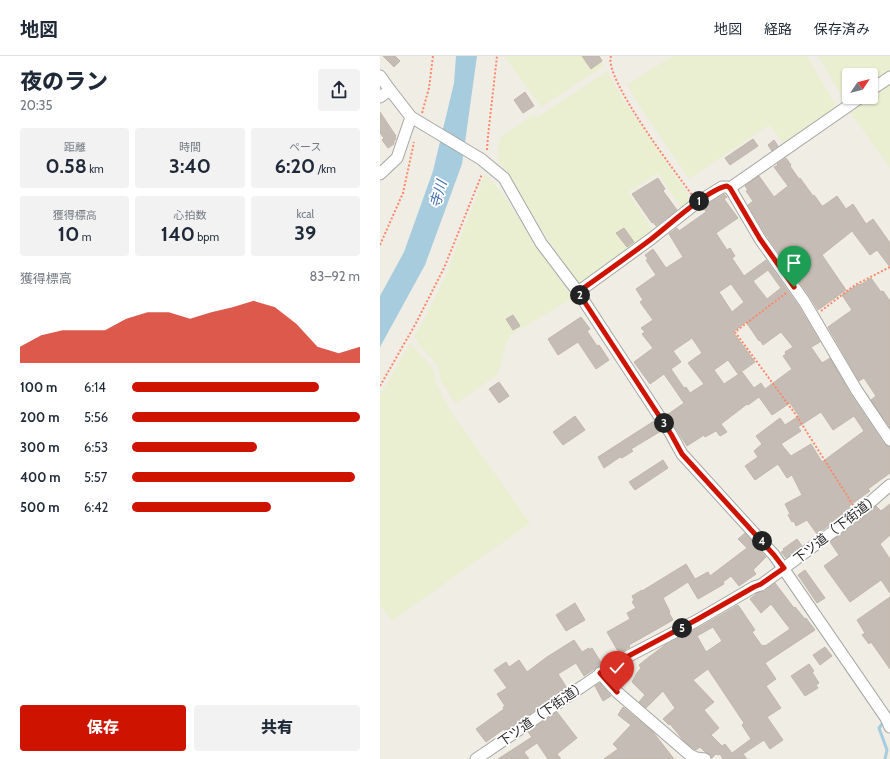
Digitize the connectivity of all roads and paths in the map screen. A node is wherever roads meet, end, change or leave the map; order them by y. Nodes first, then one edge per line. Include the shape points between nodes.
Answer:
1 (497, 56) edge
2 (611, 56) edge
3 (380, 76) edge
4 (890, 77) edge
5 (878, 85) edge
6 (390, 90) junction
7 (380, 97) edge
8 (851, 104) edge
9 (411, 116) junction
10 (484, 161) junction
11 (380, 174) edge
12 (730, 188) junction
13 (698, 202) junction
14 (890, 268) edge
15 (794, 287) junction
16 (578, 292) junction
17 (813, 317) junction
18 (380, 386) edge
19 (890, 440) edge
20 (890, 485) edge
21 (858, 513) junction
22 (784, 568) junction
23 (600, 673) junction
24 (888, 723) edge
25 (476, 759) edge
26 (704, 759) edge

1 - 10 path
2 - 13 path via 610,62 616,81 649,136
3 - 6 street
4 - 5 street
6 - 7 street
6 - 9 street
8 - 12 street
9 - 10 street
9 - 11 street via 397,158
10 - 16 street via 504,178 541,243
10 - 18 path via 444,268
12 - 13 street via 722,188
12 - 15 street via 760,239
13 - 16 street
14 - 17 path via 855,285
15 - 17 street
15 - 21 path via 735,332 796,415
16 - 22 street via 682,454
17 - 19 street
20 - 21 street, 下ツ道（下街道）
21 - 22 street, 下ツ道（下街道）
22 - 23 street, 下ツ道（下街道） via 761,584
22 - 24 street
23 - 25 street, 下ツ道（下街道）
23 - 26 street via 617,692 690,755

